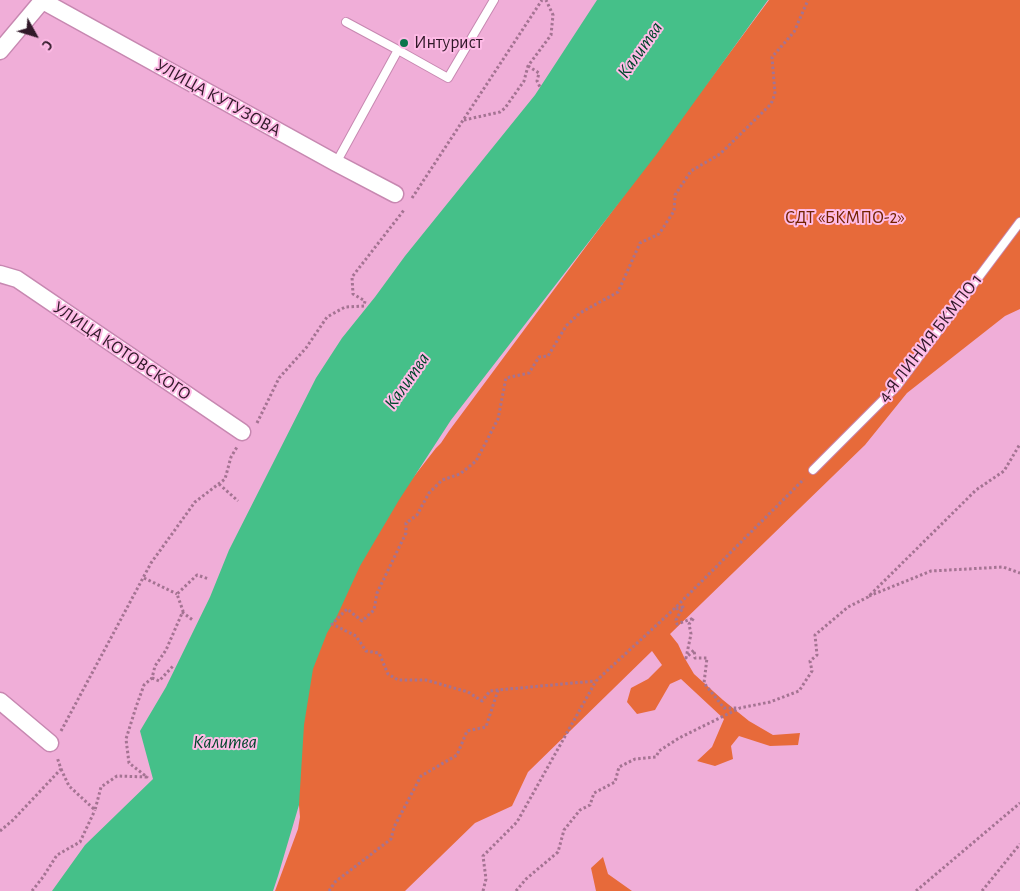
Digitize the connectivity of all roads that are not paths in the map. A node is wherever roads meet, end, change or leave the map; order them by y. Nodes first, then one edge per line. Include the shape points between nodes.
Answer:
1 (41, 0) edge
2 (494, 0) edge
3 (346, 22) dead end
4 (398, 50) junction
5 (0, 51) edge
6 (336, 164) junction
7 (395, 194) dead end
8 (1020, 222) edge
9 (0, 274) edge
10 (246, 433) road end
11 (813, 470) road end
12 (0, 701) edge
13 (50, 743) road end

1 - 5 street, УЛИЦА КУТУЗОВА
1 - 6 street, УЛИЦА КУТУЗОВА
2 - 4 lane via 448,78
3 - 4 lane
4 - 6 lane
6 - 7 street, УЛИЦА КУТУЗОВА
8 - 11 lane, 4-Я ЛИНИЯ БКМПО 1 via 897,386
9 - 10 street, УЛИЦА КОТОВСКОГО via 17,279
12 - 13 street

